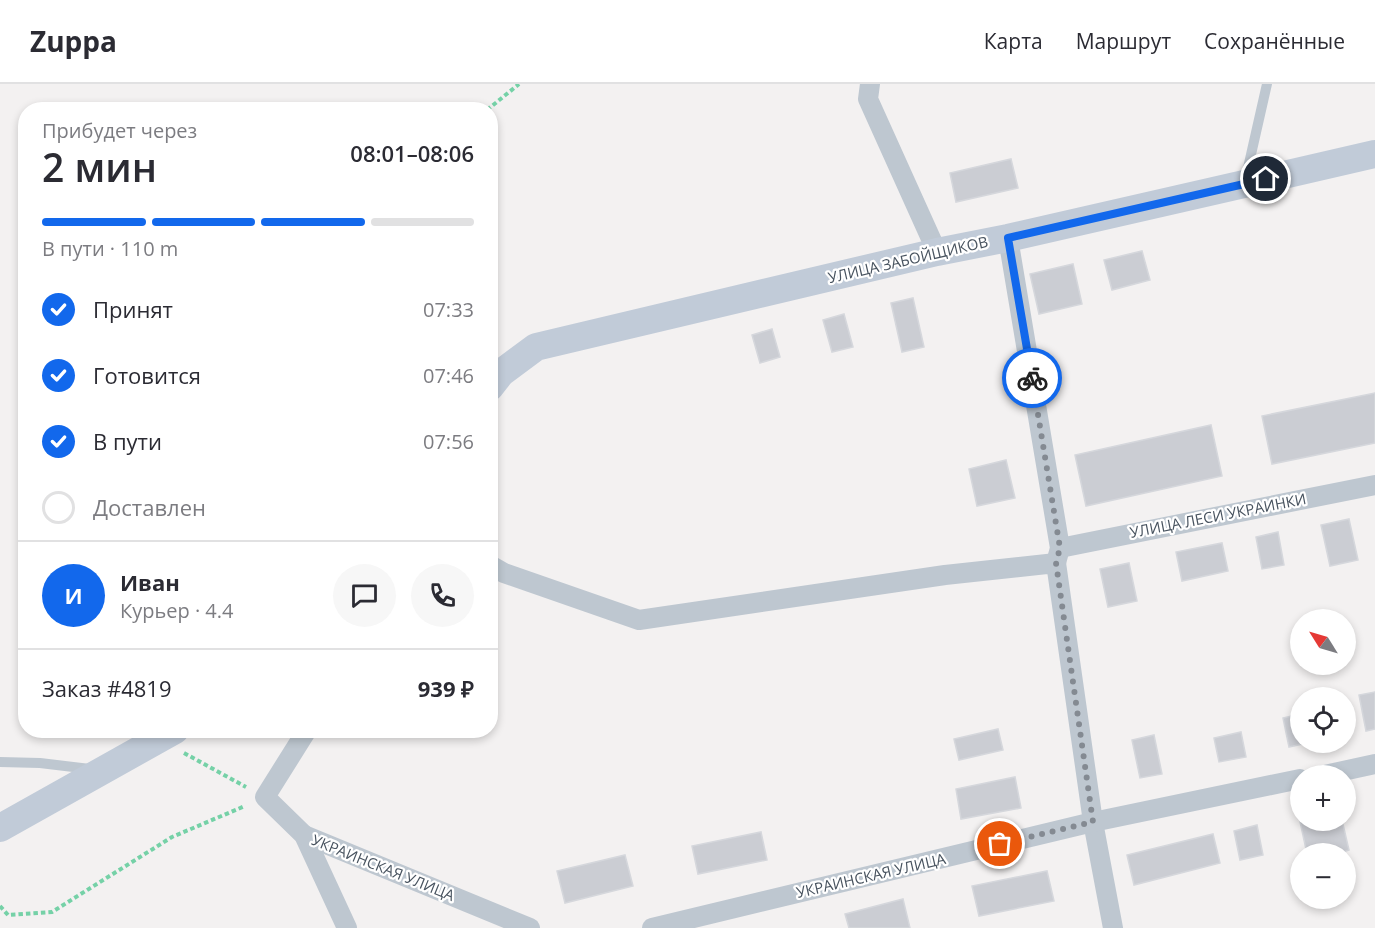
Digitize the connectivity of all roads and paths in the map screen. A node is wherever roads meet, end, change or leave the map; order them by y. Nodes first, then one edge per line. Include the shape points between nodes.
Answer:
1 (519, 84) edge
2 (870, 84) edge
3 (1267, 84) edge
4 (497, 102) edge
5 (1375, 154) edge
6 (1244, 184) junction
7 (1008, 238) junction
8 (937, 252) junction
9 (498, 377) edge
10 (1375, 485) edge
11 (1058, 555) junction
12 (498, 570) edge
13 (162, 738) edge
14 (172, 738) edge
15 (302, 738) edge
16 (0, 762) edge
17 (1375, 764) edge
18 (1356, 768) edge
19 (102, 771) junction
20 (1290, 781) edge
21 (265, 797) junction
22 (1093, 822) junction
23 (0, 828) edge
24 (304, 835) junction
25 (0, 906) edge
26 (347, 928) edge
27 (530, 928) edge
28 (652, 928) edge
29 (1113, 928) edge

1 - 4 path
2 - 8 street via 868,99
3 - 6 lane
5 - 6 main road, УЛИЦА ЗАБОЙЩИКОВ
6 - 7 main road, УЛИЦА ЗАБОЙЩИКОВ
7 - 8 main road, УЛИЦА ЗАБОЙЩИКОВ
7 - 11 street
8 - 9 main road, УЛИЦА ЗАБОЙЩИКОВ via 536,347
10 - 11 street, УЛИЦА ЛЕСИ УКРАИНКИ
11 - 12 street, УЛИЦА ЛЕСИ УКРАИНКИ via 639,620
11 - 22 street
13 - 19 main road
14 - 21 path
15 - 21 street
16 - 19 lane
17 - 18 street
19 - 23 main road
20 - 22 street, УКРАИНСКАЯ УЛИЦА
21 - 24 street
21 - 25 path via 172,837 52,912 8,915
22 - 28 street, УКРАИНСКАЯ УЛИЦА
22 - 29 street
24 - 26 street
24 - 27 street, УКРАИНСКАЯ УЛИЦА

